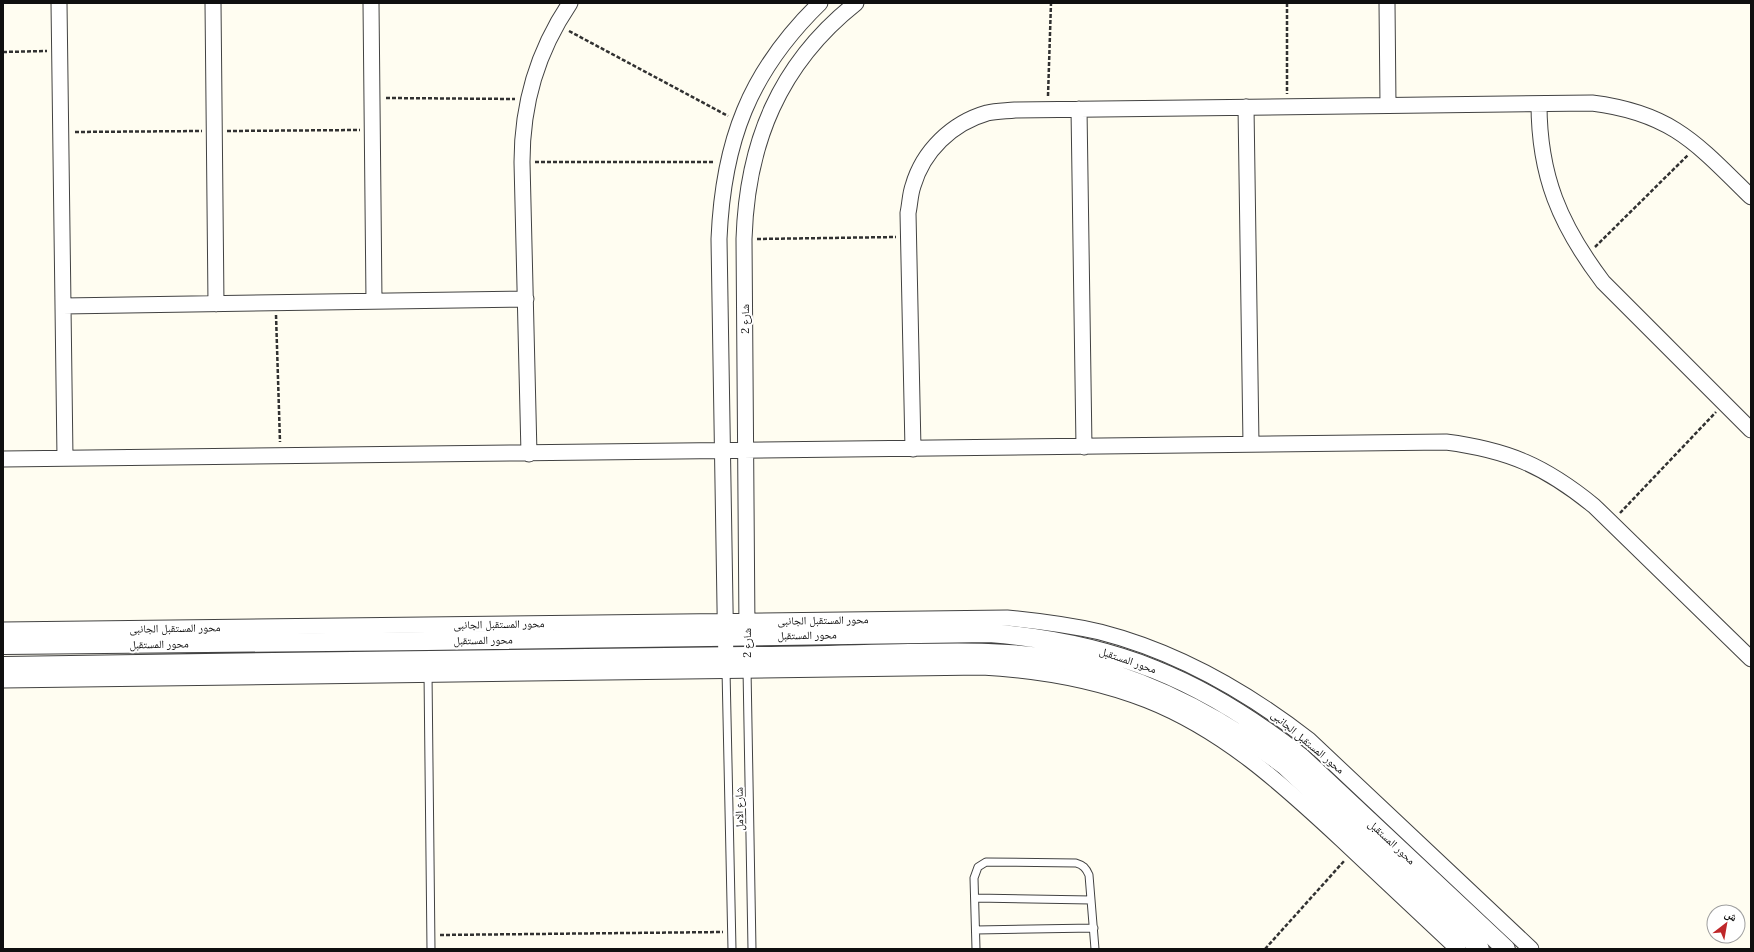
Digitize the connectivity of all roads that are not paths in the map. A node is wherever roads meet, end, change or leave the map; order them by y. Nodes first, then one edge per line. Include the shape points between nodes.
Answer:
1 (59, 3) edge
2 (213, 3) edge
3 (371, 3) edge
4 (570, 3) edge
5 (820, 3) edge
6 (856, 3) edge
7 (1387, 3) edge
8 (1539, 104) junction
9 (1388, 105) junction
10 (1246, 107) junction
11 (1079, 109) junction
12 (1751, 197) edge
13 (526, 299) junction
14 (374, 301) junction
15 (216, 304) junction
16 (63, 306) junction
17 (1751, 430) edge
18 (1251, 444) junction
19 (1084, 446) junction
20 (913, 449) junction
21 (722, 452) junction
22 (746, 452) junction
23 (528, 454) junction
24 (65, 458) junction
25 (3, 459) edge
26 (725, 629) junction
27 (747, 629) junction
28 (3, 630) edge
29 (3, 645) edge
30 (1751, 659) edge
31 (726, 663) junction
32 (747, 663) junction
33 (3, 666) edge
34 (428, 667) junction
35 (3, 680) edge
36 (975, 898) junction
37 (1091, 900) junction
38 (1094, 928) junction
39 (976, 930) junction
40 (431, 949) edge
41 (732, 949) edge
42 (752, 949) edge
43 (976, 949) edge
44 (1095, 949) edge
45 (1458, 949) edge
46 (1480, 949) edge
47 (1506, 949) edge
48 (1531, 949) edge

1 - 16 street
2 - 15 street
3 - 14 street
4 - 13 street via 556,24 539,61 527,100 524,120 522,162
5 - 21 street, شارع 2 via 784,42 767,67 739,122 727,162 720,201 719,239
6 - 22 street, شارع 2 via 819,37 799,62 782,88 757,146 745,208
7 - 9 street
8 - 9 street
8 - 12 street via 1592,103 1622,108 1659,120 1698,145
8 - 17 street via 1540,140 1552,193 1566,226 1584,257 1603,282
9 - 10 street
10 - 11 street
10 - 18 street
11 - 19 street
11 - 20 street via 988,113 962,123 940,140 923,161 912,186 908,213
13 - 14 street
13 - 23 street
14 - 15 street
15 - 16 street
16 - 24 street
18 - 19 street
18 - 30 street via 1446,442 1478,446 1510,455 1568,484 1594,506
19 - 20 street
20 - 22 street
21 - 22 street
21 - 23 street
21 - 26 street, شارع 2
22 - 27 street, شارع 2
23 - 24 street
24 - 25 street
26 - 27 street, محور المستقبل
26 - 28 street, محور المستقبل الجانبى
26 - 29 street, محور المستقبل via 427,641
26 - 31 street, شارع 2
27 - 32 street, شارع 2
27 - 47 street, محور المستقبل via 989,633 1027,636 1101,651 1172,676 1239,712 1300,757
27 - 48 street, محور المستقبل الجانبى via 1007,618 1054,623 1100,632 1145,646 1231,685 1309,740
31 - 32 street, محور المستقبل
31 - 34 street, محور المستقبل
31 - 41 lane, شارع الامل
32 - 42 lane, شارع الامل
32 - 45 street via 1024,669 1108,686 1148,700 1223,739 1258,764
32 - 46 street, محور المستقبل via 987,651 1067,662 1106,671 1144,684 1217,719 1284,765
33 - 34 street, محور المستقبل
34 - 35 street
34 - 40 lane
36 - 37 lane
36 - 37 lane via 975,872 986,862 1076,863 1087,869
36 - 39 lane
37 - 38 lane
38 - 39 lane
38 - 44 lane
39 - 43 lane

